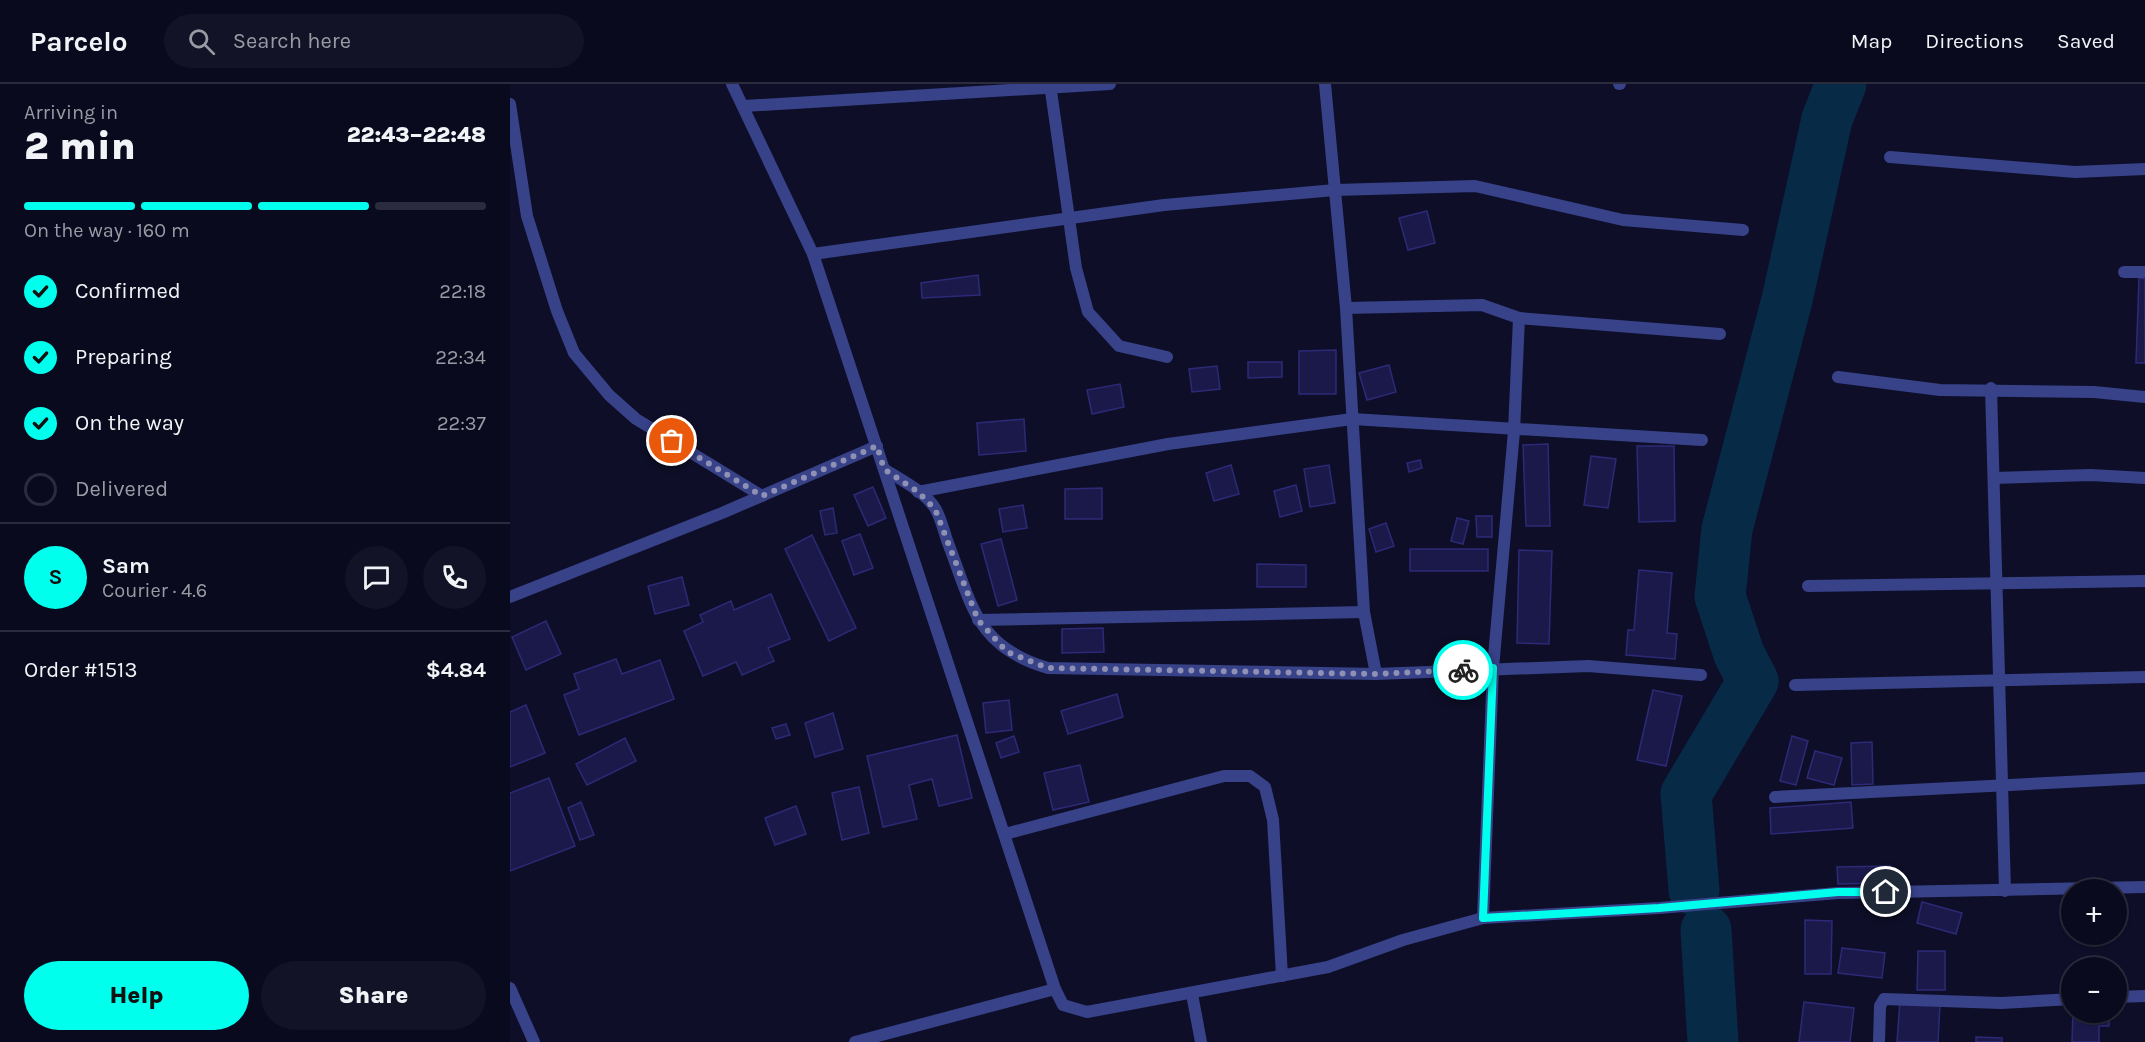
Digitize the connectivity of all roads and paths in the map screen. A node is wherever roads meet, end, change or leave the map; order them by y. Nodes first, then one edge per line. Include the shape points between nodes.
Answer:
1 (732, 84) edge
2 (1110, 84) edge
3 (1325, 84) edge
4 (1050, 86) edge
5 (510, 104) edge
6 (744, 106) junction
7 (514, 157) edge
8 (1890, 157) dead end
9 (2145, 169) edge
10 (1335, 190) junction
11 (1069, 219) junction
12 (1743, 230) dead end
13 (813, 254) junction
14 (2124, 272) dead end
15 (2145, 272) edge
16 (1346, 308) junction
17 (1519, 318) junction
18 (1720, 334) dead end
19 (1167, 357) dead end
20 (1838, 377) dead end
21 (1991, 388) junction
22 (2145, 397) edge
23 (1352, 419) junction
24 (1514, 431) junction
25 (1702, 440) dead end
26 (877, 446) junction
27 (884, 469) junction
28 (1994, 478) junction
29 (2145, 478) edge
30 (918, 492) junction
31 (762, 496) junction
32 (2145, 581) edge
33 (1995, 584) junction
34 (1808, 586) dead end
35 (510, 597) edge
36 (1364, 612) junction
37 (978, 620) junction
38 (1493, 668) junction
39 (1376, 674) junction
40 (1701, 675) dead end
41 (2145, 677) edge
42 (1999, 679) junction
43 (1796, 685) dead end
44 (2145, 778) edge
45 (2002, 786) junction
46 (1775, 797) dead end
47 (1005, 834) junction
48 (2145, 887) edge
49 (2005, 891) junction
50 (1483, 918) junction
51 (1282, 976) junction
52 (510, 988) edge
53 (1055, 989) junction
54 (1192, 994) junction
55 (2145, 996) edge
56 (2127, 997) edge
57 (2061, 1000) edge
58 (534, 1042) edge
59 (855, 1042) edge
60 (1201, 1042) edge
61 (1879, 1042) edge

1 - 6 street
2 - 4 street
3 - 10 street
4 - 6 street
4 - 11 street
5 - 7 street
6 - 13 street
7 - 31 street via 527,216 574,353 609,395 636,419
8 - 9 street via 2075,172
10 - 11 street via 1164,205
10 - 12 street via 1475,186 1623,220
10 - 16 street
11 - 13 street
11 - 19 street via 1076,268 1089,312 1119,346
13 - 26 street
14 - 15 street
16 - 17 street via 1482,304
16 - 23 street
17 - 18 street
17 - 24 street
20 - 21 street via 1940,390
21 - 22 street
21 - 28 street
23 - 24 street
23 - 30 street via 1168,444
23 - 36 street
24 - 25 street
24 - 38 street
26 - 27 street
26 - 31 street
27 - 30 street
27 - 47 street
28 - 29 street
28 - 33 street
30 - 37 street via 935,509
31 - 35 street
32 - 33 street
33 - 34 street
33 - 42 street
36 - 37 street
36 - 39 street
37 - 39 street via 1007,652 1048,668
38 - 39 street
38 - 40 street via 1588,666
38 - 50 street
41 - 42 street
42 - 43 street
42 - 45 street
44 - 45 street
45 - 46 street
45 - 49 street
47 - 51 street via 1224,776 1250,776 1265,787 1274,820
47 - 53 street
48 - 49 street
49 - 50 street via 1838,892
50 - 51 street via 1403,940 1328,967
51 - 54 street
52 - 58 street
53 - 54 street via 1063,1005 1087,1012
53 - 59 street
54 - 60 street
55 - 56 street
57 - 61 street via 2001,1003 1884,999 1880,1006

